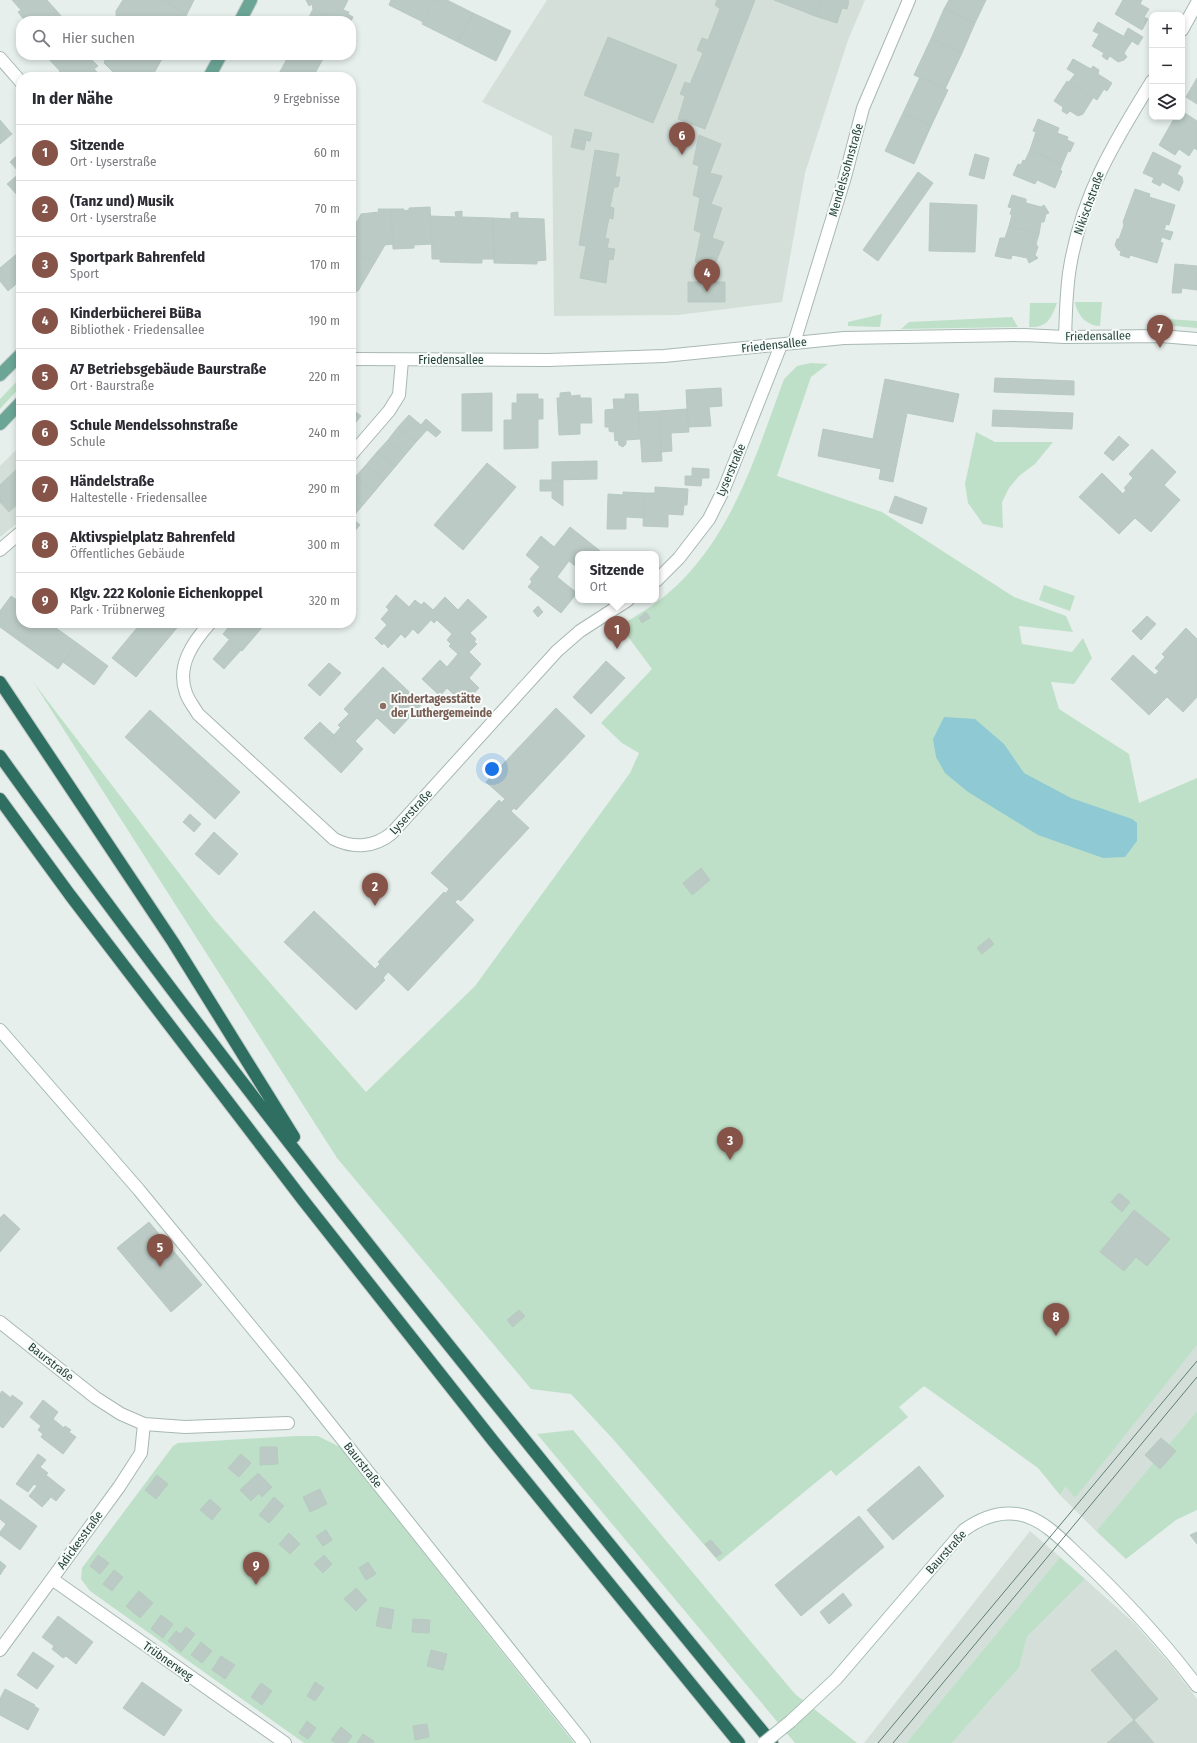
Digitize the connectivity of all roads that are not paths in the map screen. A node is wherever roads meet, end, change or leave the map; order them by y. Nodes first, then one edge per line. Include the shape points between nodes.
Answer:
1 (251, 0) edge
2 (909, 0) edge
3 (1197, 2) edge
4 (243, 16) edge
5 (1185, 24) edge
6 (0, 58) edge
7 (218, 60) edge
8 (212, 72) edge
9 (16, 76) edge
10 (1150, 84) edge
11 (1065, 337) junction
12 (1197, 339) edge
13 (794, 343) junction
14 (781, 344) junction
15 (16, 359) edge
16 (356, 359) edge
17 (402, 360) junction
18 (0, 375) edge
19 (16, 407) edge
20 (0, 424) edge
21 (356, 449) edge
22 (16, 536) edge
23 (0, 550) edge
24 (659, 578) edge
25 (623, 603) edge
26 (206, 628) edge
27 (0, 682) edge
28 (0, 756) edge
29 (0, 799) edge
30 (0, 1030) edge
31 (323, 1186) junction
32 (0, 1322) edge
33 (288, 1423) dead end
34 (144, 1424) junction
35 (52, 1579) junction
36 (0, 1650) edge
37 (1197, 1686) edge
38 (285, 1743) edge
39 (584, 1743) edge
40 (738, 1743) edge
41 (764, 1743) edge
42 (772, 1743) edge

1 - 4 main road
2 - 13 street, Mendelssohnstraße via 864,108
3 - 5 street
6 - 9 street
7 - 8 main road
10 - 11 street, Nikischstraße via 1107,155 1087,203 1070,268
11 - 12 street, Friedensallee via 1138,336
11 - 13 street, Friedensallee via 1024,335 844,338
13 - 14 street, Friedensallee
14 - 17 street, Friedensallee via 664,356 540,360
14 - 24 street, Lyserstraße via 724,489 709,519 679,558
15 - 18 main road
16 - 17 street, Friedensallee
17 - 21 street via 399,395 389,411
19 - 20 main road
22 - 23 street
25 - 26 street, Lyserstraße via 580,631 557,651 392,833 385,839 360,846 334,839 198,714 186,694 183,676 189,651
27 - 31 highway via 173,942
28 - 31 highway via 137,943
29 - 40 highway via 70,895 299,1194 494,1442
30 - 39 street, Baurstraße via 139,1190 303,1390
31 - 42 highway
32 - 34 street, Baurstraße via 96,1398 121,1414
33 - 34 street, Baurstraße via 185,1427
34 - 35 street, Adickesstraße via 141,1453
35 - 36 street, Adickesstraße
35 - 38 street, Trübnerweg
37 - 41 street, Baurstraße, bridge via 1110,1585 1066,1544 1049,1529 1029,1518 1002,1513 978,1520 964,1530 836,1679

